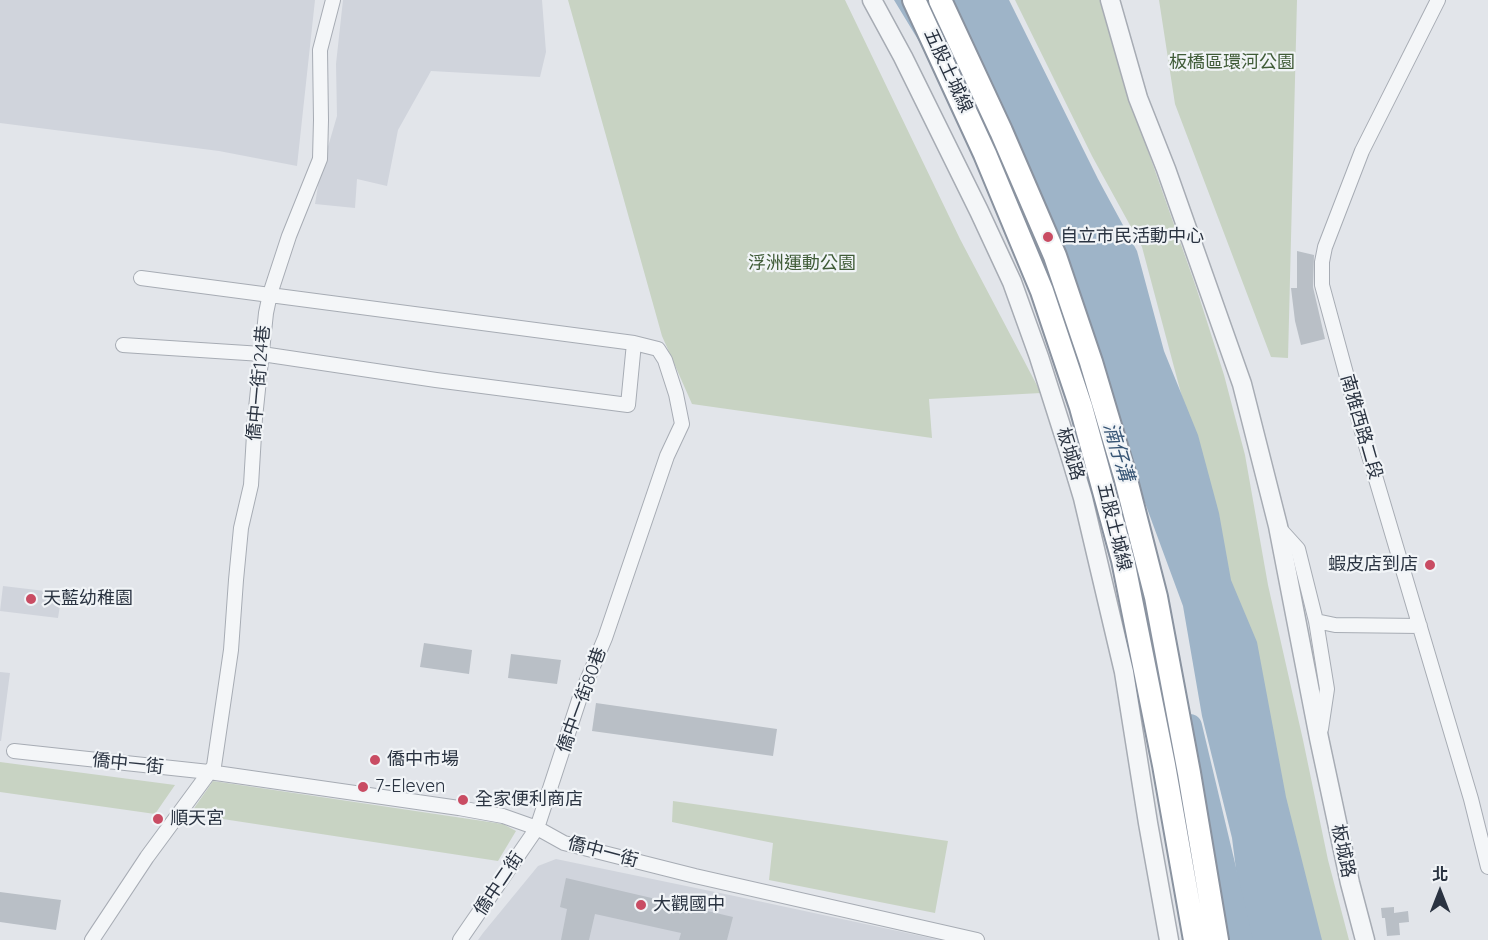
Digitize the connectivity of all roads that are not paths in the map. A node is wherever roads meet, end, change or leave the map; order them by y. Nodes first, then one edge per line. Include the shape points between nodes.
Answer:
1 (333, 0) edge
2 (872, 0) edge
3 (914, 0) edge
4 (940, 0) edge
5 (1110, 0) edge
6 (1438, 0) edge
7 (141, 278) dead end
8 (270, 294) junction
9 (634, 343) junction
10 (123, 345) dead end
11 (262, 354) junction
12 (1278, 526) junction
13 (1316, 621) junction
14 (1420, 626) junction
15 (1319, 738) junction
16 (14, 751) dead end
17 (209, 772) junction
18 (537, 828) junction
19 (1488, 867) edge
20 (92, 940) edge
21 (460, 940) edge
22 (977, 940) edge
23 (1169, 940) edge
24 (1195, 940) edge
25 (1217, 940) edge
26 (1365, 940) edge

1 - 8 street, 僑中一街124巷 via 320,50 320,159
2 - 23 street, 板城路 via 1012,282 1068,448 1124,672
3 - 24 highway, 五股土城線 via 1042,291 1081,407 1123,560
4 - 25 highway, 五股土城線 via 1055,256 1127,484 1156,597
5 - 12 street, 板城路 via 1138,98 1242,384
6 - 14 street, 南雅西路二段 via 1362,151 1322,262 1322,285 1342,363
7 - 8 street, 僑中一街80巷
8 - 9 street, 僑中一街80巷
8 - 11 street, 僑中一街124巷
9 - 11 street via 628,405
9 - 18 street, 僑中一街80巷 via 658,349 665,360 682,424 580,697
10 - 11 street
11 - 17 street, 僑中一街124巷 via 231,650 214,766
12 - 13 street via 1298,549
12 - 15 street, 板城路
13 - 14 street via 1335,625
13 - 15 street via 1327,689
14 - 19 street, 南雅西路二段
15 - 26 street, 板城路
16 - 17 street, 僑中一街
17 - 18 street, 僑中一街 via 459,808 503,816
17 - 20 street, 僑中一街124巷
18 - 21 street, 僑中二街
18 - 22 street, 僑中一街 via 564,843

